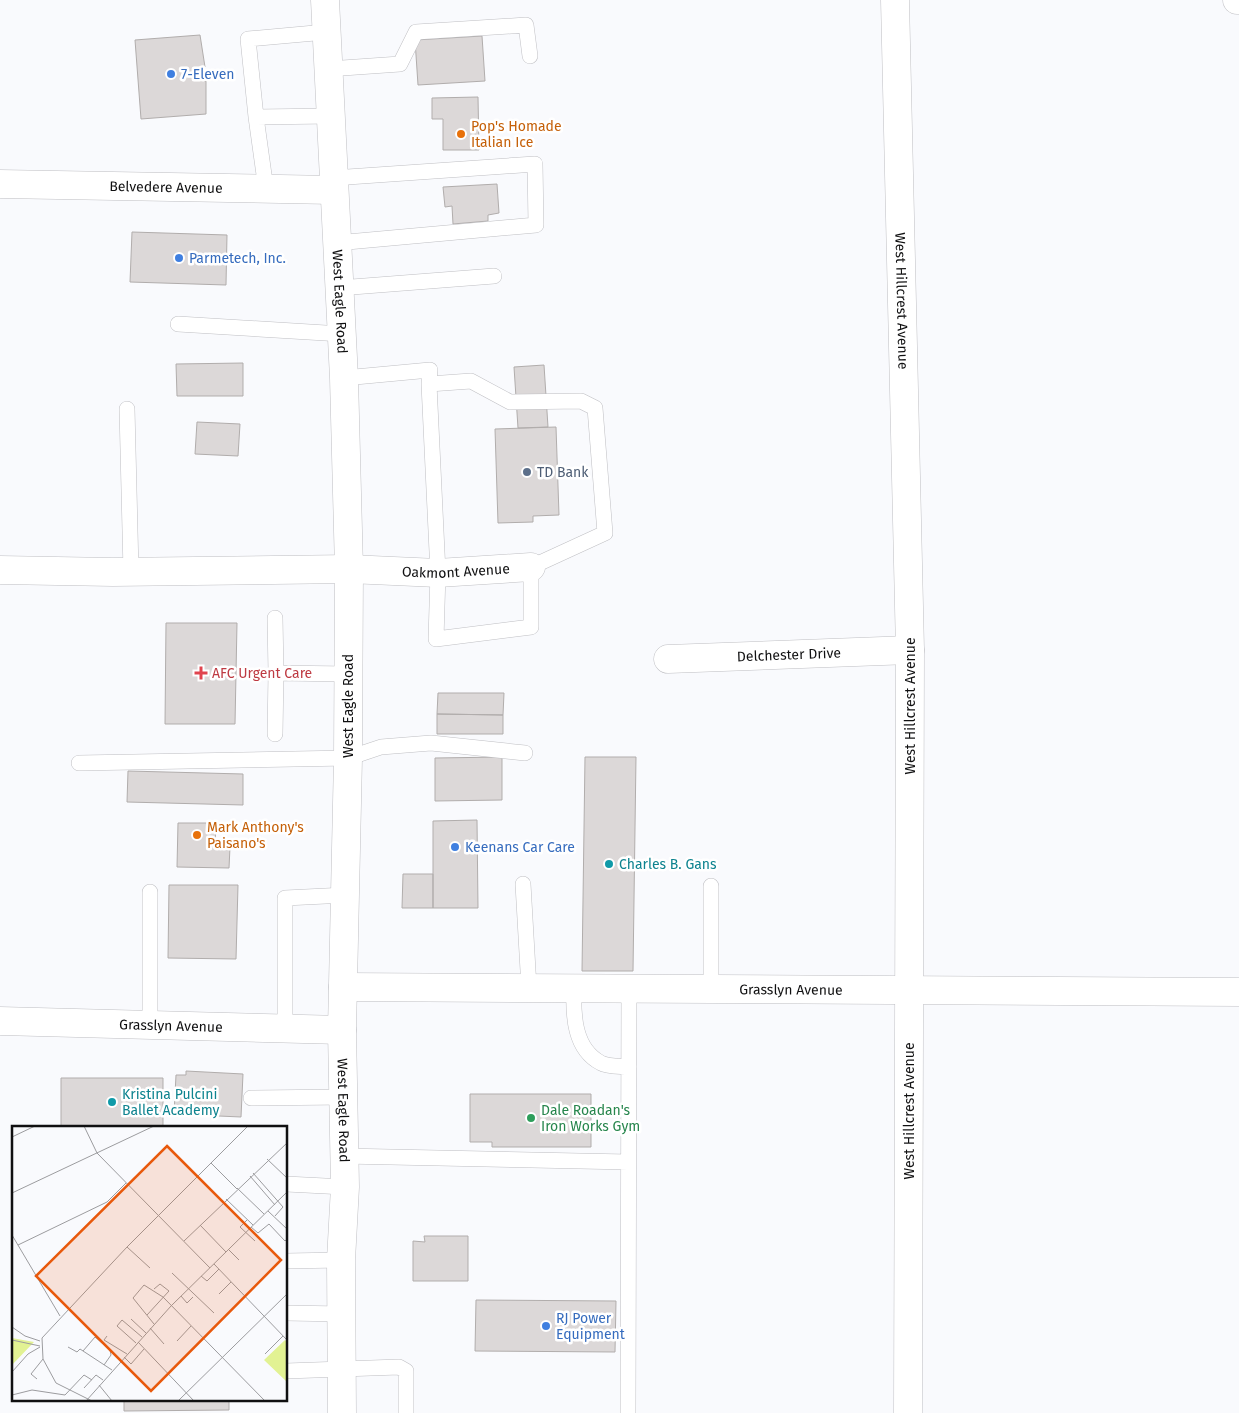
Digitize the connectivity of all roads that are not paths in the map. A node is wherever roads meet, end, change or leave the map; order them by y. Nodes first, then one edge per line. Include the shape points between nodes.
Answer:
1 (324, 0) edge
2 (895, 0) edge
3 (326, 32) junction
4 (530, 56) dead end
5 (328, 69) junction
6 (330, 116) junction
7 (256, 117) junction
8 (0, 184) edge
9 (333, 184) junction
10 (266, 189) junction
11 (336, 243) junction
12 (494, 276) dead end
13 (339, 288) junction
14 (178, 324) dead end
15 (342, 334) junction
16 (344, 378) junction
17 (429, 384) junction
18 (127, 408) dead end
19 (531, 567) junction
20 (349, 569) junction
21 (0, 570) edge
22 (131, 571) junction
23 (438, 573) junction
24 (275, 618) dead end
25 (910, 650) junction
26 (668, 660) dead end
27 (276, 673) junction
28 (348, 674) junction
29 (275, 734) dead end
30 (525, 753) dead end
31 (348, 758) junction
32 (79, 763) dead end
33 (524, 884) dead end
34 (711, 886) dead end
35 (150, 892) dead end
36 (346, 895) junction
37 (343, 987) junction
38 (529, 988) junction
39 (574, 989) junction
40 (629, 989) junction
41 (711, 989) junction
42 (910, 990) junction
43 (1239, 992) edge
44 (0, 1021) edge
45 (150, 1024) junction
46 (285, 1028) junction
47 (342, 1030) junction
48 (629, 1067) junction
49 (343, 1097) junction
50 (252, 1098) dead end
51 (343, 1156) junction
52 (628, 1162) junction
53 (288, 1184) edge
54 (345, 1187) junction
55 (341, 1260) junction
56 (288, 1261) edge
57 (288, 1313) edge
58 (342, 1314) junction
59 (288, 1371) edge
60 (342, 1371) junction
61 (342, 1413) edge
62 (406, 1413) edge
63 (628, 1413) edge
64 (908, 1413) edge

1 - 3 street, West Eagle Road
2 - 25 street, West Hillcrest Avenue
3 - 5 street, West Eagle Road
3 - 7 lane via 248,39
4 - 5 lane via 526,25 517,25 416,32 400,64
5 - 6 street, West Eagle Road
6 - 7 lane
6 - 9 street, West Eagle Road
7 - 10 lane
8 - 10 street, Belvedere Avenue
9 - 10 street, Belvedere Avenue
9 - 11 street, West Eagle Road
9 - 11 lane via 535,164 536,225
11 - 13 street, West Eagle Road
12 - 13 lane
13 - 15 street, West Eagle Road
14 - 15 lane
15 - 16 street, West Eagle Road
16 - 17 lane via 430,370
16 - 20 street, West Eagle Road
17 - 19 lane, Oakmont Avenue via 471,381 510,402 581,401 595,408 605,533
17 - 23 lane
18 - 22 lane
19 - 23 street, Oakmont Avenue
19 - 23 lane via 531,627 436,639
20 - 22 street, Oakmont Avenue
20 - 23 street, Oakmont Avenue
20 - 28 street, West Eagle Road
21 - 22 street, Oakmont Avenue
24 - 27 lane
25 - 26 street, Delchester Drive
25 - 42 street, West Hillcrest Avenue
27 - 28 lane
27 - 29 lane
28 - 31 street, West Eagle Road
30 - 31 lane via 431,743 381,747
31 - 32 lane
31 - 36 street, West Eagle Road
33 - 38 lane
34 - 41 lane
35 - 45 lane
36 - 37 street, West Eagle Road
36 - 46 lane via 285,898
37 - 38 street, Grasslyn Avenue
37 - 47 street, West Eagle Road
38 - 39 street, Grasslyn Avenue
39 - 40 street, Grasslyn Avenue
39 - 48 lane via 573,1016 583,1047 602,1064
40 - 41 street, Grasslyn Avenue
40 - 48 lane
41 - 42 street, Grasslyn Avenue
42 - 43 street, Grasslyn Avenue
42 - 64 street, West Hillcrest Avenue
44 - 45 street, Grasslyn Avenue
45 - 46 street, Grasslyn Avenue
46 - 47 street, Grasslyn Avenue
47 - 49 street, West Eagle Road
48 - 52 lane
49 - 50 lane
49 - 51 street, West Eagle Road
51 - 52 lane
51 - 54 street, West Eagle Road
52 - 63 lane
53 - 54 lane
54 - 55 street, West Eagle Road
55 - 56 lane
55 - 58 street, West Eagle Road
57 - 58 lane
58 - 60 street, West Eagle Road
59 - 60 lane
60 - 61 street, West Eagle Road
60 - 62 lane via 404,1368

